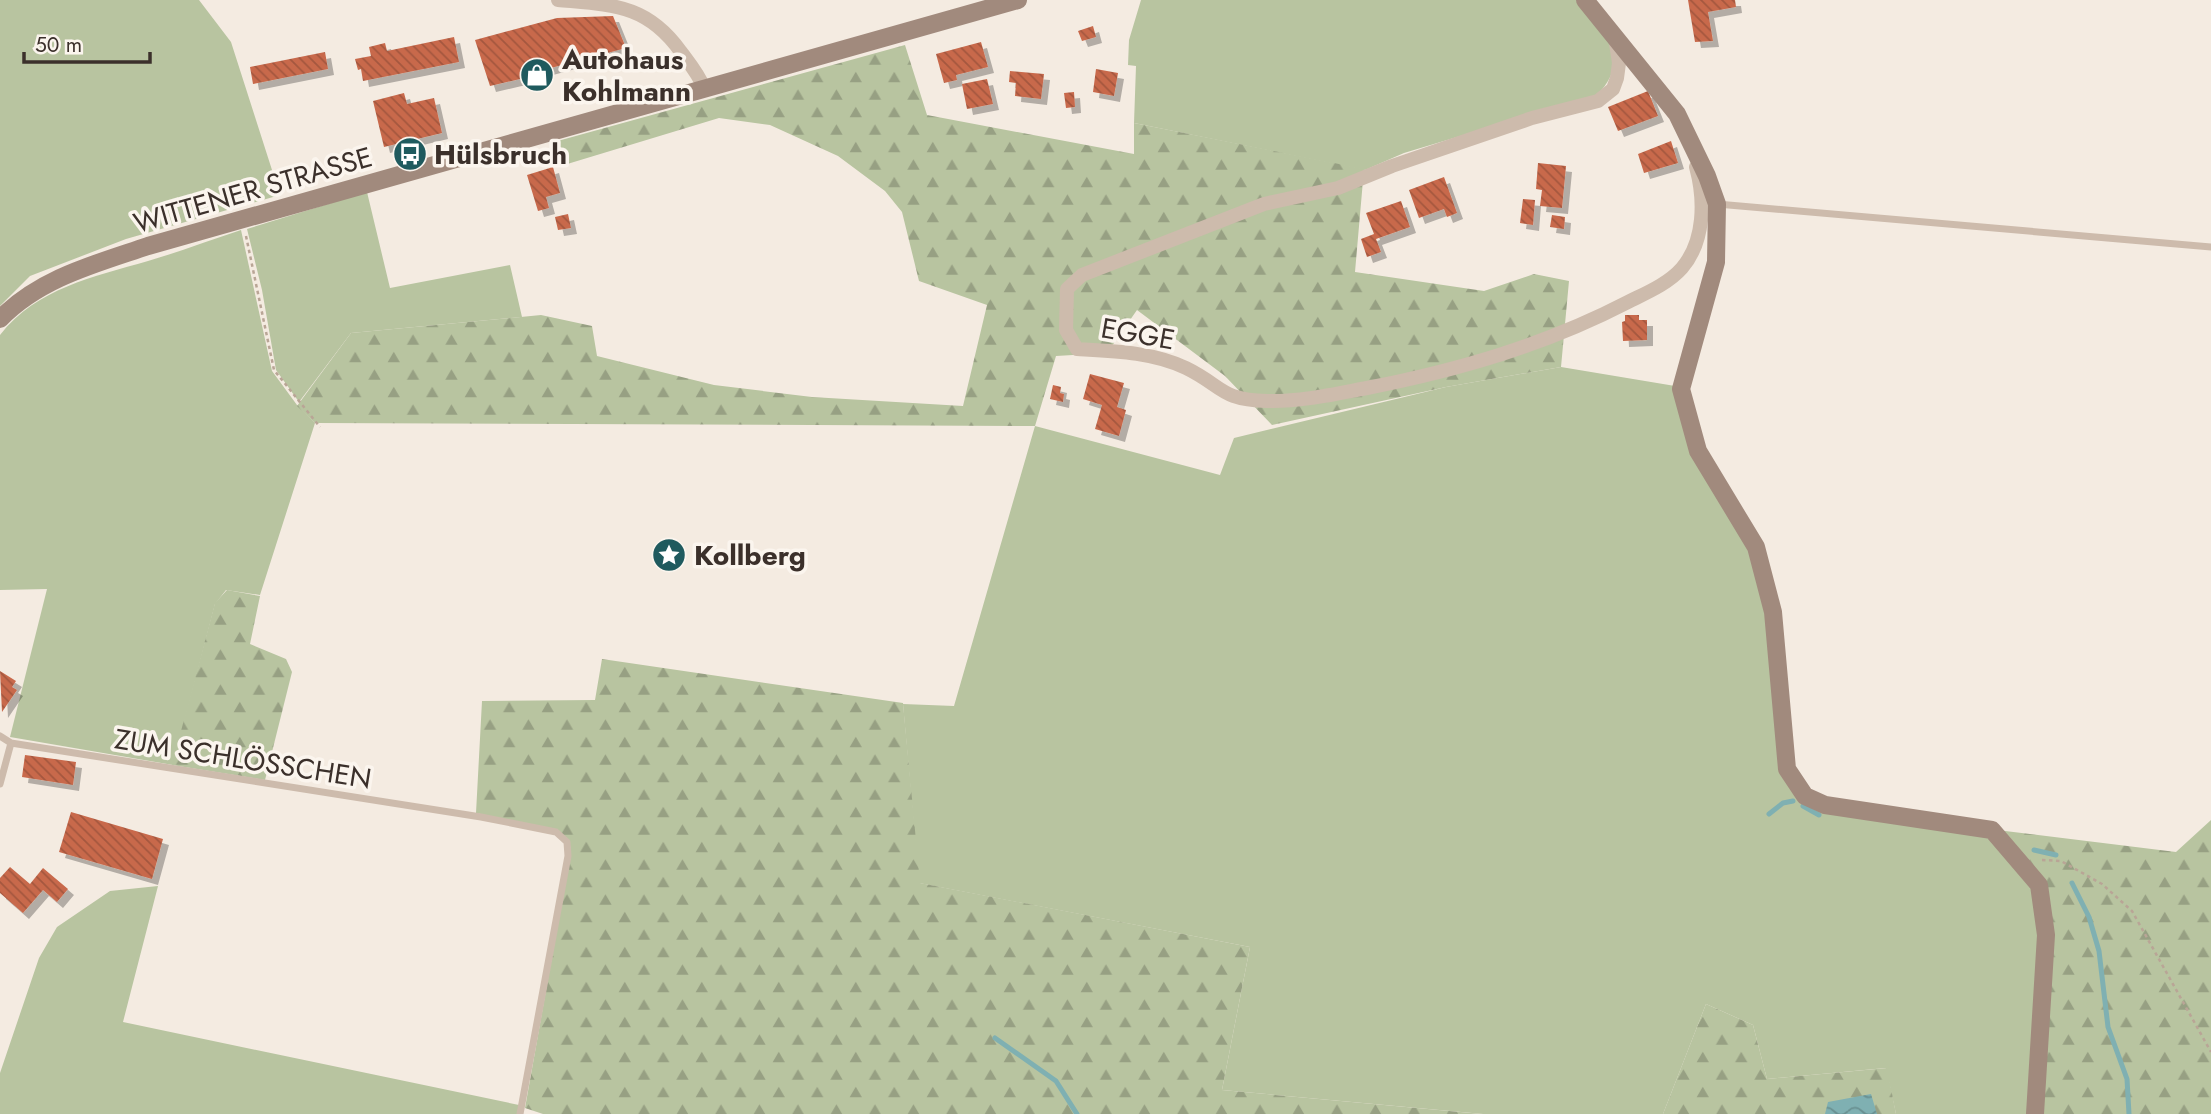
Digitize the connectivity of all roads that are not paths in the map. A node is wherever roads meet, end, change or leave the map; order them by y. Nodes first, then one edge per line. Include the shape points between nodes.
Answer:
1 (558, 0) edge
2 (1018, 0) edge
3 (1585, 0) edge
4 (1614, 35) junction
5 (704, 88) junction
6 (1691, 139) junction
7 (1717, 204) junction
8 (2211, 247) edge
9 (0, 319) edge
10 (0, 736) edge
11 (10, 743) junction
12 (0, 784) edge
13 (520, 1114) edge
14 (2035, 1114) edge

1 - 5 street via 624,8 654,21 668,33
2 - 5 street, WITTENER STRASSE
3 - 4 street
4 - 6 street via 1677,114
4 - 6 street, EGGE via 1618,78 1598,101 1532,118 1338,188 1264,204 1082,275 1067,289 1066,330 1077,349 1120,351 1158,360 1186,368 1234,399 1270,401 1434,375 1530,347 1618,308 1681,269 1701,223 1702,193
5 - 9 street, WITTENER STRASSE via 242,219 59,277
6 - 7 street
7 - 8 lane
7 - 14 street via 1716,262 1681,389 1698,451 1756,547 1773,612 1787,769 1804,796 1825,805 1992,830 2039,884 2046,935
10 - 11 lane, ZUM SCHLÖSSCHEN
11 - 12 lane
11 - 13 lane, ZUM SCHLÖSSCHEN via 556,832 567,842 568,856

